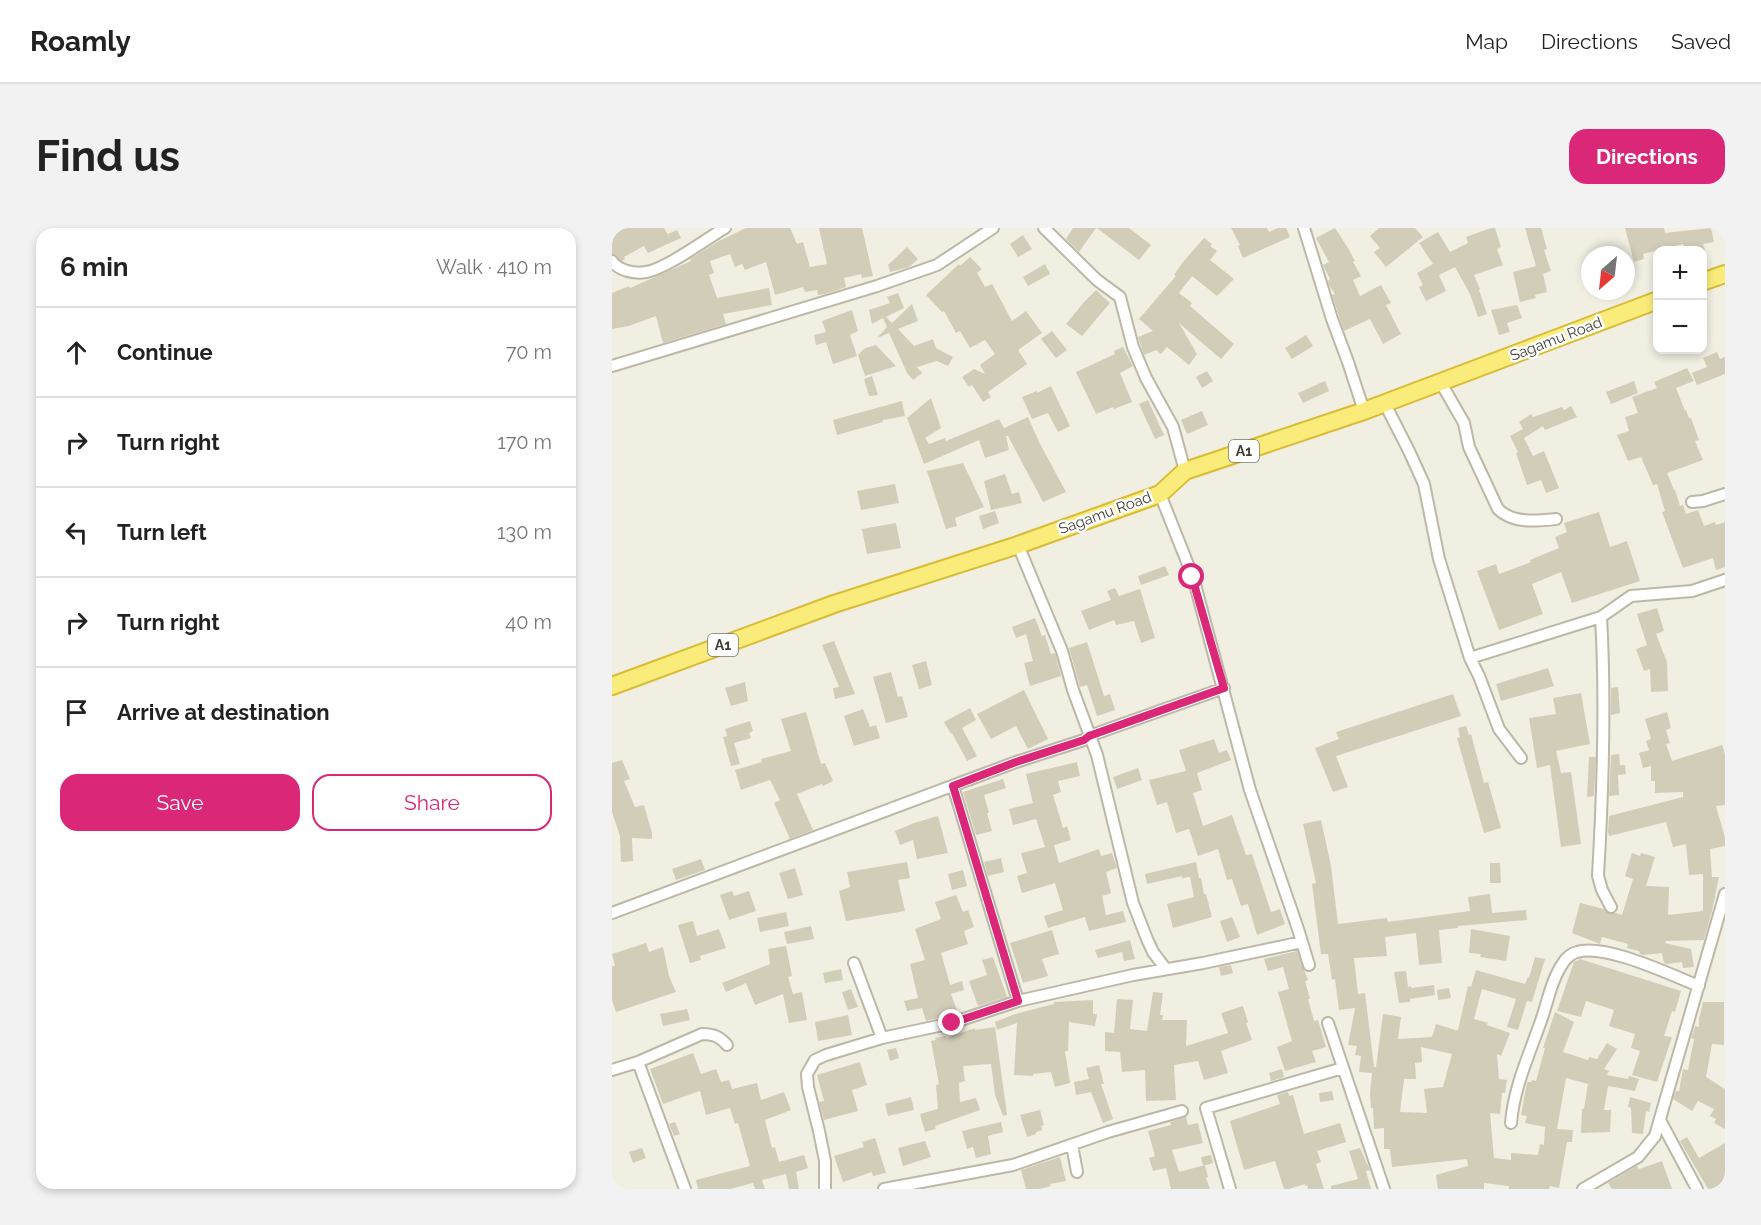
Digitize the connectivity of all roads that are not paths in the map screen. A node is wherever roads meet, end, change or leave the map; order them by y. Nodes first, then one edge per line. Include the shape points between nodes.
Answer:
1 (725, 228) edge
2 (993, 228) edge
3 (1044, 228) edge
4 (1304, 228) edge
5 (612, 261) edge
6 (1725, 274) edge
7 (1707, 280) edge
8 (1653, 302) edge
9 (612, 366) edge
10 (1441, 383) junction
11 (1384, 402) junction
12 (1364, 411) junction
13 (1185, 471) junction
14 (1160, 494) junction
15 (1725, 494) edge
16 (1692, 502) dead end
17 (1556, 519) dead end
18 (1018, 545) junction
19 (1725, 580) edge
20 (1601, 617) junction
21 (1470, 658) junction
22 (612, 686) edge
23 (1224, 688) junction
24 (1089, 736) junction
25 (1521, 758) dead end
26 (953, 786) junction
27 (1725, 894) edge
28 (1611, 907) dead end
29 (612, 913) edge
30 (1302, 942) junction
31 (854, 963) dead end
32 (1309, 965) dead end
33 (1165, 968) junction
34 (1699, 986) junction
35 (1018, 1001) junction
36 (1328, 1023) dead end
37 (882, 1038) junction
38 (727, 1045) dead end
39 (638, 1062) junction
40 (1343, 1068) junction
41 (612, 1070) edge
42 (1182, 1111) dead end
43 (1660, 1120) junction
44 (1511, 1123) dead end
45 (1072, 1145) junction
46 (1077, 1172) dead end
47 (685, 1189) edge
48 (825, 1189) edge
49 (884, 1189) edge
50 (1230, 1189) edge
51 (1384, 1189) edge
52 (1583, 1189) edge
53 (1696, 1189) edge

1 - 5 street via 649,272 635,273
2 - 9 street via 937,265 831,302
3 - 13 street via 1120,297 1133,348 1173,427
4 - 12 street
6 - 7 highway
8 - 10 highway, Sagamu Road / A1
10 - 11 highway, Sagamu Road / A1
10 - 17 street via 1464,423 1469,447 1498,509 1523,520
11 - 12 highway, Sagamu Road / A1
11 - 21 street via 1424,484 1439,559
12 - 13 highway, Sagamu Road / A1
13 - 14 highway, Sagamu Road / A1
14 - 18 highway, Sagamu Road / A1
14 - 23 street via 1192,577
15 - 16 street
18 - 22 highway, Sagamu Road / A1 via 834,604
18 - 24 street via 1062,651
19 - 20 street via 1692,591 1631,596
20 - 21 street
20 - 28 street via 1604,782 1598,876
21 - 25 street via 1499,729
23 - 24 street
23 - 30 street via 1250,790
24 - 26 street
24 - 33 street via 1133,903 1153,952
26 - 29 street
26 - 35 street
27 - 34 street
30 - 32 street
30 - 33 street
31 - 37 street
33 - 35 street
34 - 43 street
34 - 44 street via 1602,951 1575,952 1564,961 1554,981 1515,1095
35 - 37 street via 952,1023
36 - 40 street
37 - 48 street via 815,1060 807,1074 825,1161
38 - 39 street via 714,1034 702,1034
39 - 41 street
39 - 47 street
40 - 50 street via 1206,1108
40 - 51 street
42 - 45 street
43 - 52 street via 1655,1136 1642,1153
43 - 53 street
45 - 46 street
45 - 49 street via 1013,1164

